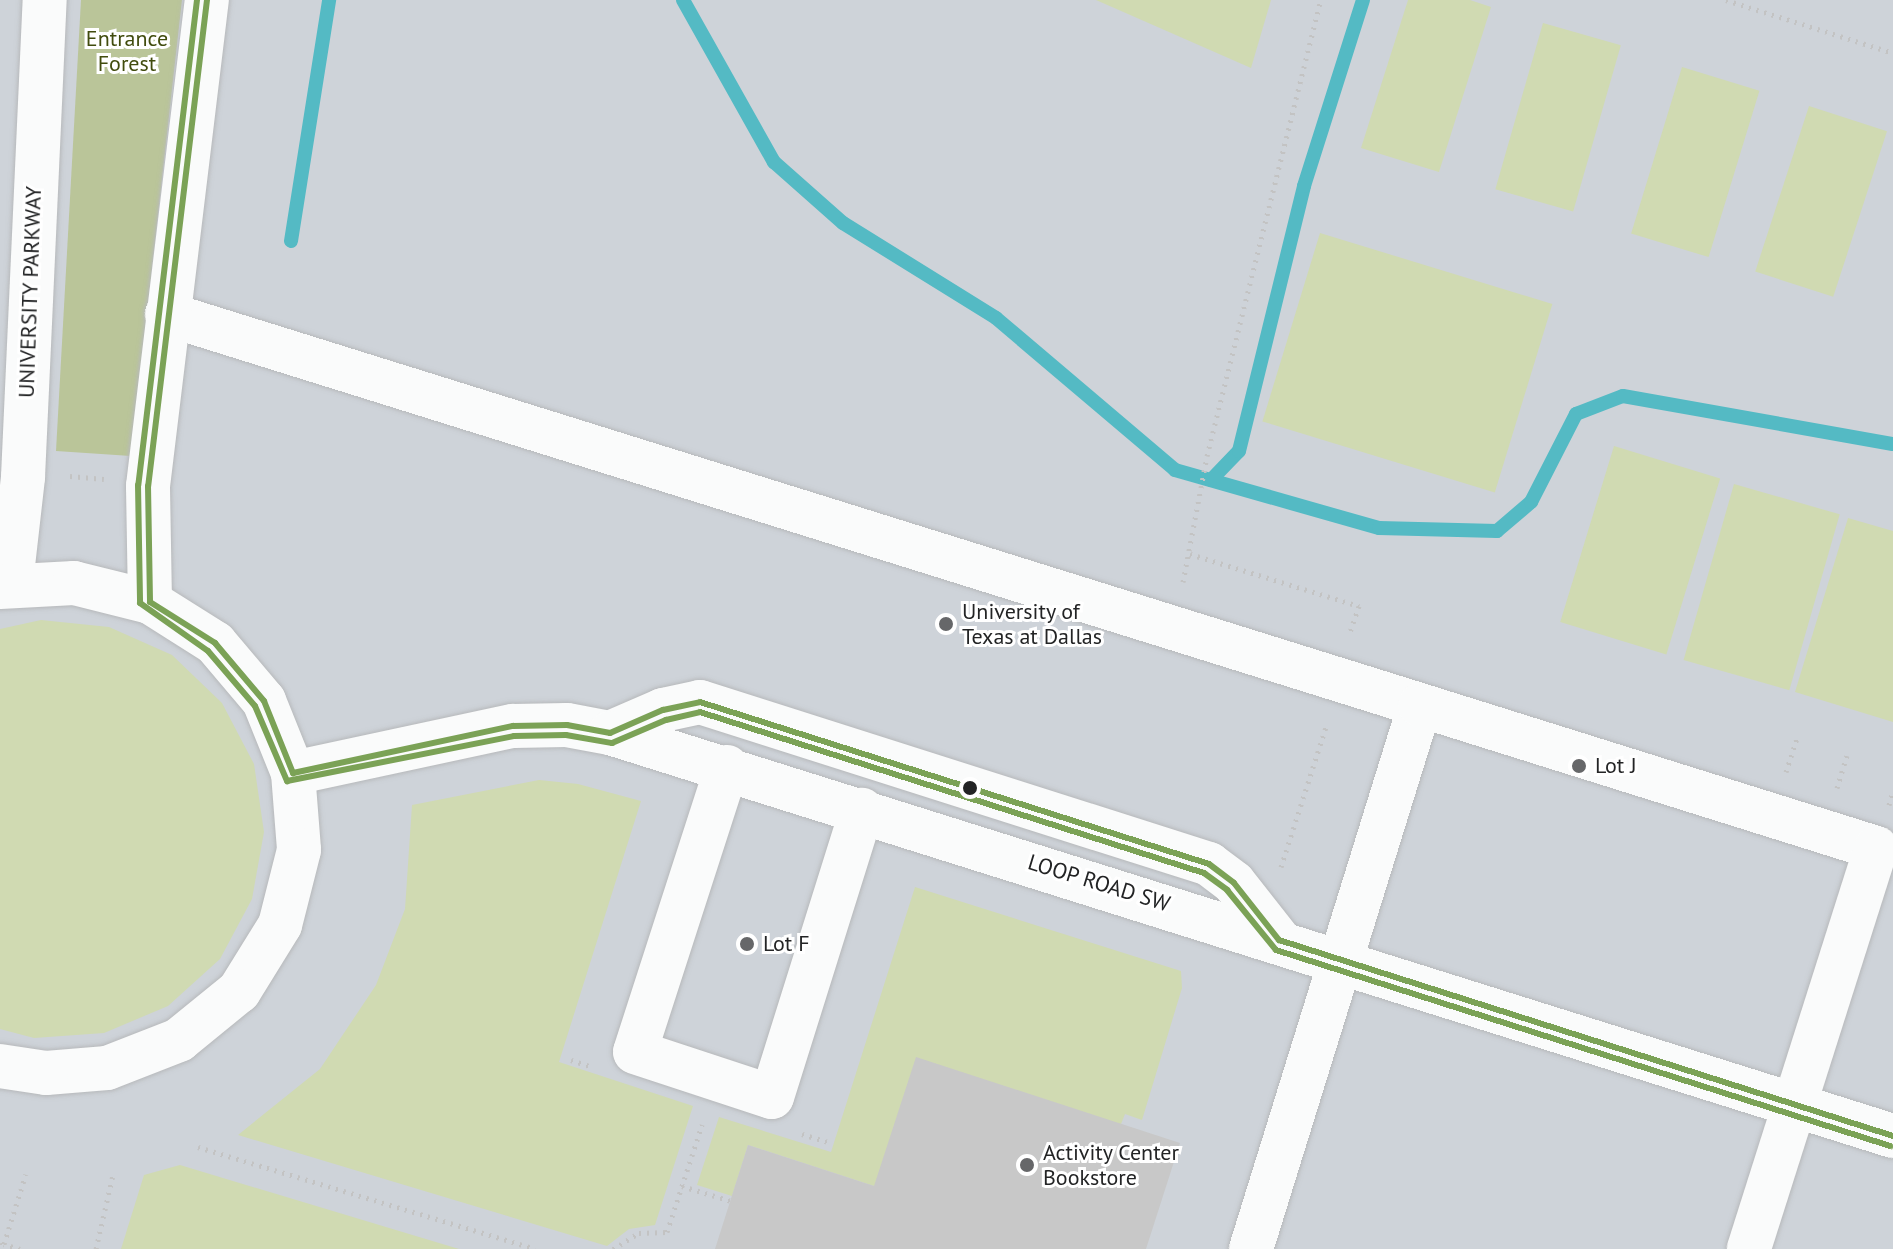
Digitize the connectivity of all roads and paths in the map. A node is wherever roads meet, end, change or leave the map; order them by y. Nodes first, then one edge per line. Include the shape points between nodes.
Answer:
1 (45, 0) edge
2 (207, 0) edge
3 (1321, 0) edge
4 (1726, 0) edge
5 (1893, 53) edge
6 (167, 314) junction
7 (66, 476) dead end
8 (117, 480) dead end
9 (1190, 554) junction
10 (1189, 564) dead end
11 (5, 585) edge
12 (150, 602) junction
13 (1355, 616) dead end
14 (1420, 705) junction
15 (1330, 714) dead end
16 (610, 733) junction
17 (727, 767) junction
18 (293, 773) junction
19 (862, 810) junction
20 (1278, 875) dead end
21 (1279, 940) junction
22 (1341, 960) junction
23 (0, 1066) edge
24 (1794, 1105) junction
25 (704, 1118) dead end
26 (798, 1132) dead end
27 (1893, 1136) edge
28 (828, 1142) dead end
29 (198, 1147) dead end
30 (26, 1174) dead end
31 (113, 1175) dead end
32 (682, 1186) junction
33 (731, 1201) dead end
34 (2, 1245) edge
35 (20, 1249) edge
36 (96, 1249) edge
37 (535, 1249) edge
38 (613, 1249) edge
39 (1251, 1249) edge
40 (1749, 1249) edge

1 - 11 street, UNIVERSITY PARKWAY via 23,477
2 - 6 street
3 - 9 path via 1207,456
4 - 5 path
6 - 12 street via 148,486
6 - 14 street
7 - 8 path
9 - 10 path
9 - 13 path via 1359,606
11 - 12 street via 74,583
12 - 18 street via 215,643 245,678 264,701
14 - 22 street
14 - 24 street via 1876,848
15 - 20 path
16 - 17 street, LOOP ROAD SW
16 - 18 street, LOOP ROAD SW via 567,725 513,726
16 - 21 street via 663,710 700,702 1209,864 1234,883
17 - 19 street, LOOP ROAD SW
17 - 19 street via 635,1052 772,1097
18 - 23 street via 299,850 280,925 239,991 179,1040 107,1068 46,1073
19 - 21 street, LOOP ROAD SW
21 - 22 street, LOOP ROAD SW
22 - 24 street, LOOP ROAD SW
22 - 39 street
24 - 27 street, LOOP ROAD SW
24 - 40 street
25 - 32 path
26 - 28 path
29 - 37 path
30 - 34 path
31 - 36 path
32 - 33 path
32 - 38 path via 666,1235 639,1233
34 - 35 path

